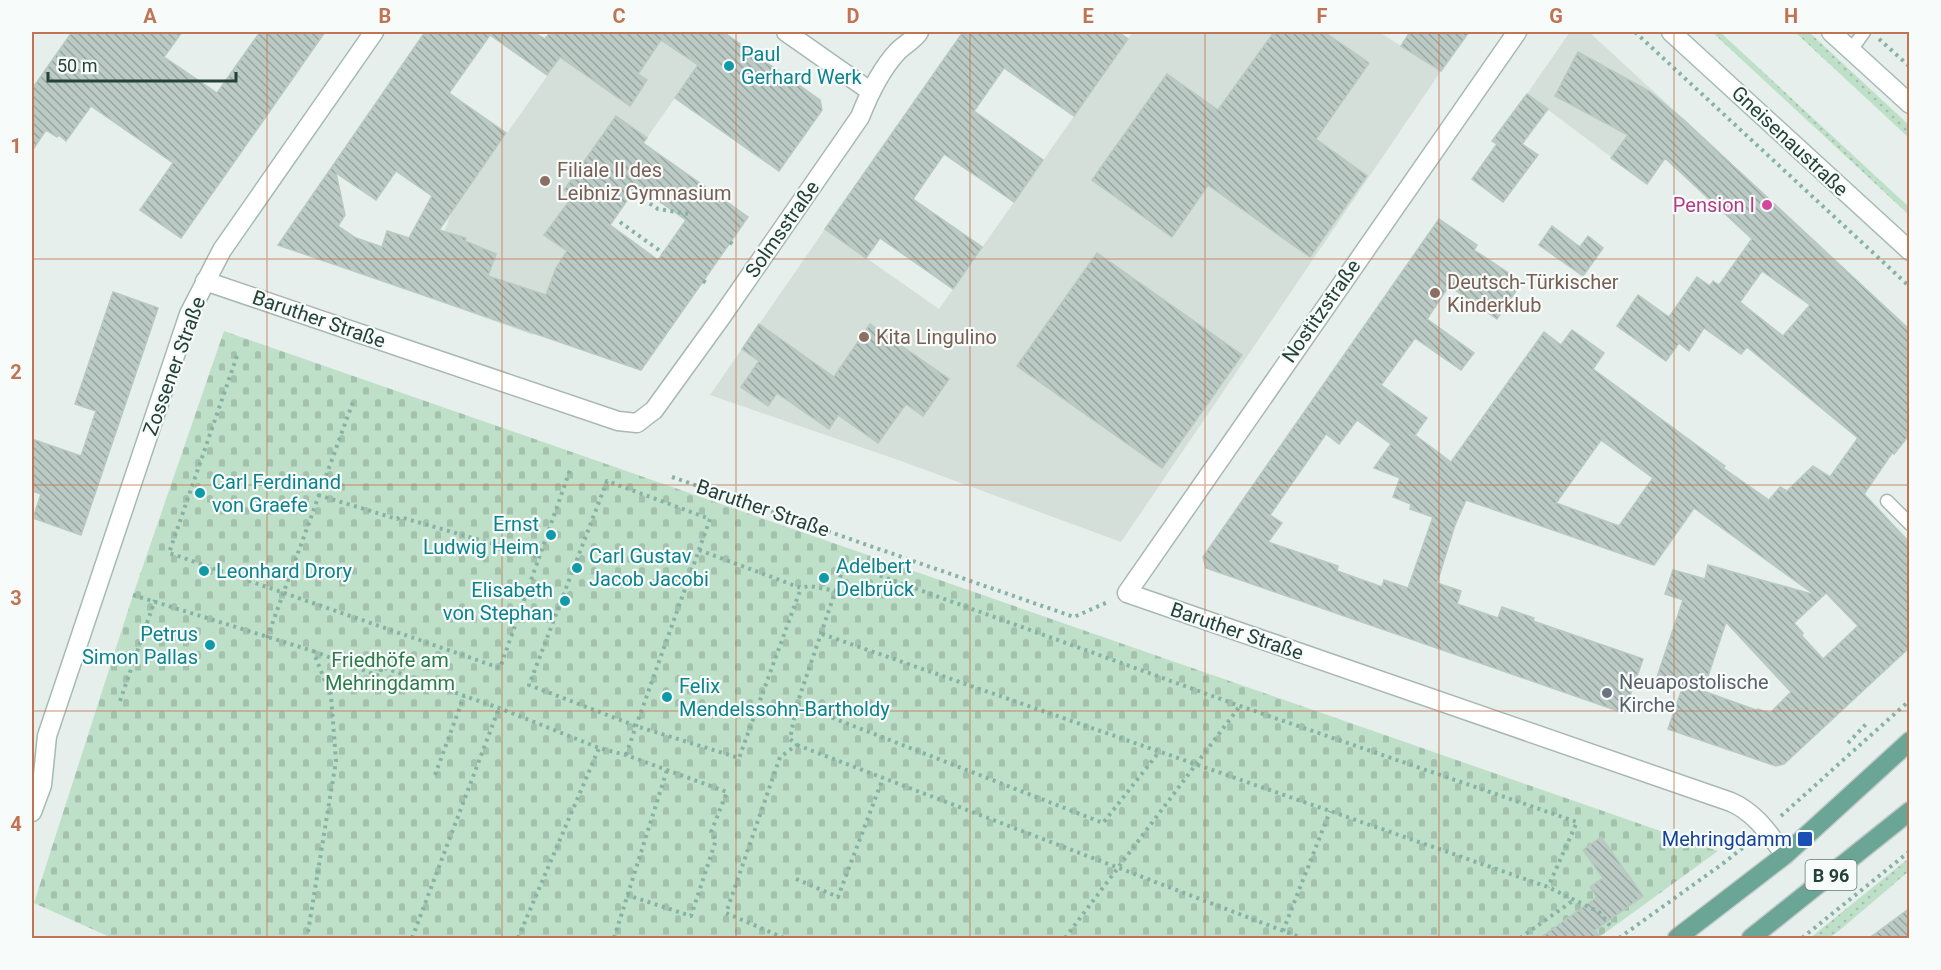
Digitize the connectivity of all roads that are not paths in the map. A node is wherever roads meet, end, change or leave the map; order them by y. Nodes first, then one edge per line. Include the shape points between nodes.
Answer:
1 (374, 32) edge
2 (786, 32) edge
3 (919, 32) edge
4 (1517, 32) edge
5 (1671, 32) edge
6 (1831, 32) edge
7 (1864, 32) edge
8 (1851, 50) junction
9 (870, 92) junction
10 (1910, 104) edge
11 (1910, 251) edge
12 (205, 281) junction
13 (637, 423) joint
14 (1887, 501) dead end
15 (1910, 524) edge
16 (1127, 593) joint
17 (47, 736) junction
18 (1910, 741) edge
19 (32, 753) edge
20 (1910, 811) edge
21 (32, 812) edge
22 (1785, 855) junction
23 (1677, 939) edge
24 (1751, 939) edge

1 - 12 street, Zossener Straße via 222,250
2 - 9 street
3 - 9 street, Solmsstraße via 898,52
4 - 16 street, Nostitzstraße
5 - 11 street, Gneisenaustraße
6 - 8 street
7 - 8 lane
8 - 10 street
9 - 13 street, Solmsstraße via 860,117 722,316 654,410
12 - 13 street, Baruther Straße via 607,418
12 - 17 street, Zossener Straße via 189,314
14 - 15 lane
16 - 22 street, Baruther Straße via 1738,805 1755,816
17 - 19 street, Zossener Straße
17 - 21 street, Zossener Straße via 42,786
18 - 22 main road, B 96
20 - 24 main road, B 96
22 - 23 main road, B 96

